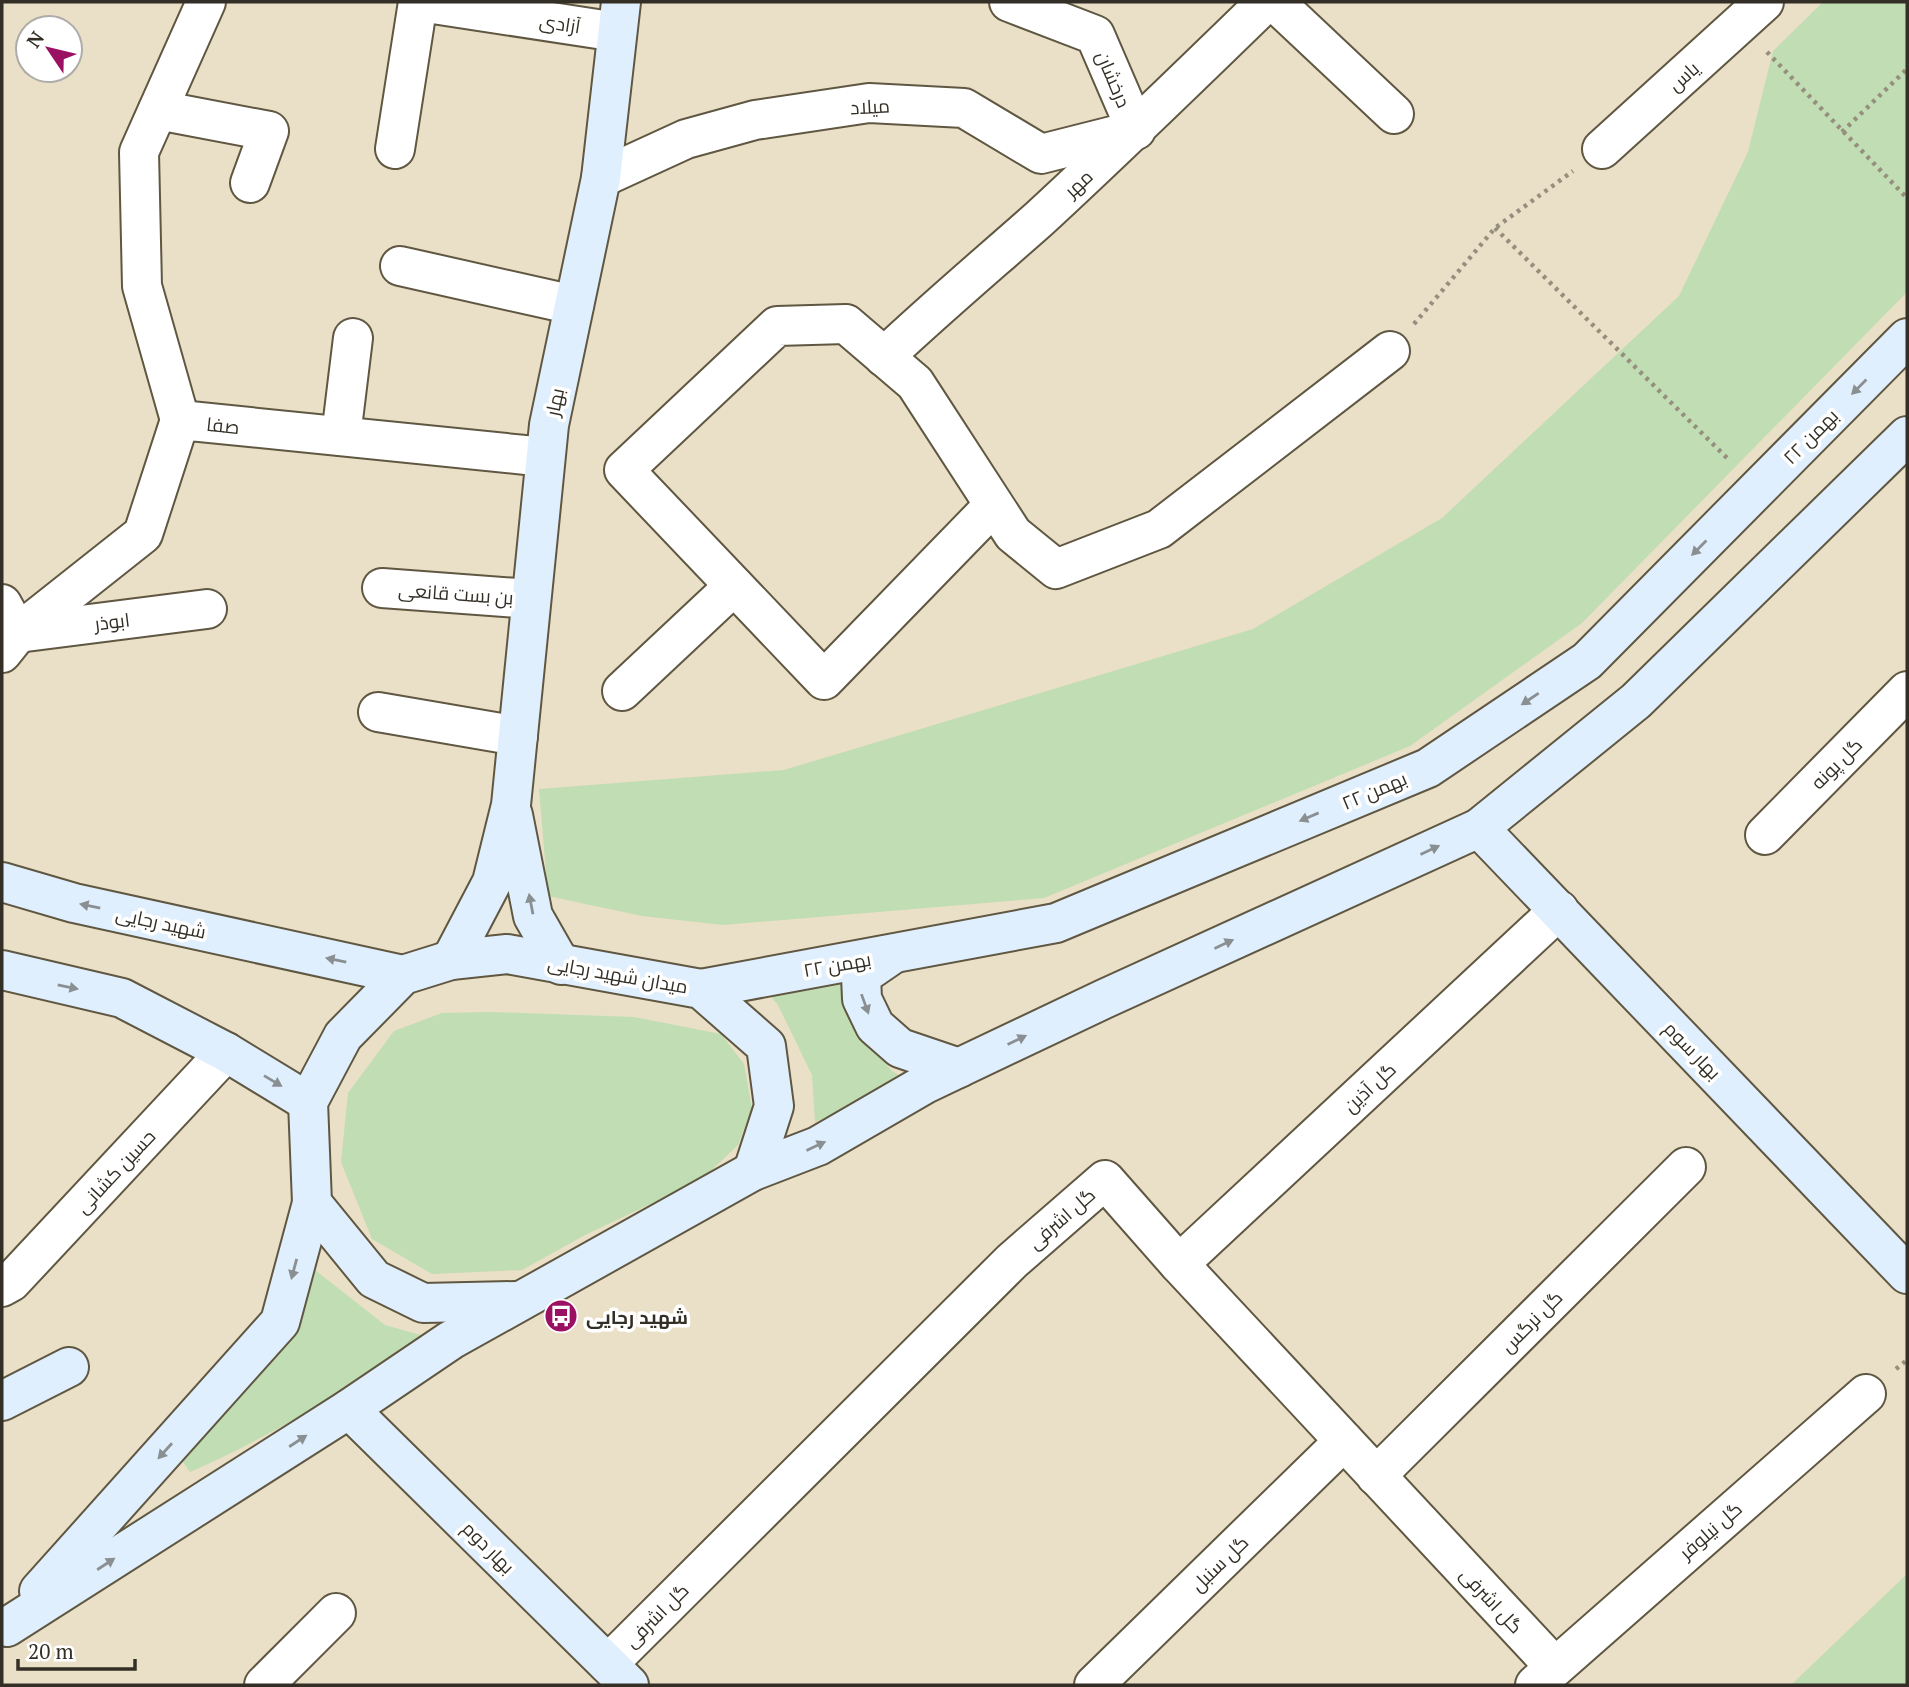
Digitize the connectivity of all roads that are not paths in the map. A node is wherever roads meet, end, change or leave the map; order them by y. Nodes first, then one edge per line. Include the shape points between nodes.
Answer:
1 (206, 2) edge
2 (419, 2) edge
3 (1009, 2) edge
4 (1265, 2) edge
5 (1275, 2) edge
6 (463, 5) edge
7 (1752, 13) edge
8 (619, 17) edge
9 (158, 110) junction
10 (1394, 114) dead end
11 (1136, 130) junction
12 (395, 149) dead end
13 (1602, 149) road end
14 (601, 178) junction
15 (250, 183) dead end
16 (400, 266) dead end
17 (574, 305) junction
18 (354, 338) dead end
19 (1907, 338) edge
20 (1390, 351) road end
21 (884, 357) junction
22 (180, 420) junction
23 (341, 436) junction
24 (1907, 436) edge
25 (545, 457) junction
26 (994, 505) junction
27 (734, 586) junction
28 (382, 588) dead end
29 (531, 598) junction
30 (207, 609) dead end
31 (7, 630) edge
32 (622, 691) dead end
33 (1907, 691) edge
34 (378, 712) dead end
35 (518, 736) junction
36 (511, 805) junction
37 (1479, 828) junction
38 (1765, 835) dead end
39 (2, 882) edge
40 (1559, 910) junction
41 (893, 954) junction
42 (451, 960) junction
43 (561, 965) junction
44 (2, 971) edge
45 (402, 975) junction
46 (701, 989) junction
47 (226, 1052) junction
48 (959, 1068) junction
49 (308, 1102) junction
50 (1686, 1167) dead end
51 (753, 1171) junction
52 (312, 1203) junction
53 (1179, 1264) junction
54 (1907, 1273) edge
55 (2, 1287) edge
56 (524, 1301) junction
57 (69, 1367) dead end
58 (1866, 1394) dead end
59 (2, 1401) edge
60 (349, 1409) junction
61 (1344, 1441) junction
62 (1376, 1476) junction
63 (336, 1613) dead end
64 (4, 1629) edge
65 (618, 1675) edge
66 (1544, 1676) edge
67 (264, 1685) edge
68 (1094, 1685) edge

1 - 9 street
2 - 6 street, آزادی
2 - 12 street
3 - 11 street, درخشان via 1095,35
4 - 11 street, مهر
5 - 10 street
6 - 8 street, آزادی
7 - 13 street, یاس
8 - 14 main road, بهار
9 - 15 street via 269,131
9 - 22 street via 139,152 142,286
11 - 14 street, میلاد via 1041,154 964,108 869,103 755,121 686,139
11 - 21 street, مهر
14 - 17 main road, بهار
16 - 17 street
17 - 25 main road, بهار
18 - 23 street
19 -> 41 main road, ۲۲ بهمن via 1587,661 1428,768 1056,923
20 - 26 street via 1159,529 1056,569 1013,534
21 - 26 street via 915,383
21 - 27 street via 846,324 777,326 624,470
22 - 23 street, صفا
22 - 31 street, صفا via 143,534
23 - 25 street, صفا
24 - 37 main road via 1636,701
25 - 29 main road, بهار
26 - 27 street via 824,680
27 - 32 street
28 - 29 street, بن بست قانعی
29 - 35 main road, بهار
30 - 31 street, ابوذر
33 - 38 street, گل پونه
34 - 35 street
35 - 36 main road, بهار
36 - 42 main road via 492,882
43 -> 36 main road via 533,916
37 - 40 main road, بهار سوم
48 -> 37 main road
45 -> 39 main road, شهید رجایی
40 - 53 street, گل آذین
40 - 54 main road, بهار سوم
41 - 46 main road, ۲۲ بهمن
41 -> 48 main road via 861,976 862,999 875,1026 901,1048
42 - 43 main road, میدان شهید رجایی via 507,954
42 - 45 main road, میدان شهید رجایی
43 - 46 main road, میدان شهید رجایی
44 -> 47 main road via 122,998
45 - 49 main road, میدان شهید رجایی via 342,1036
46 - 51 main road, میدان شهید رجایی via 766,1045 774,1107
47 -> 49 main road
47 - 55 street, حسین کشانی
51 -> 48 main road via 818,1146
49 - 52 main road, میدان شهید رجایی
50 - 62 street, گل نرگس
51 - 56 main road
52 - 56 main road via 374,1279 423,1303
52 -> 64 main road, میدان شهید رجایی via 280,1322
53 - 61 street, گل اشرفی
53 - 65 street, گل اشرفی via 1105,1180 1012,1261
56 - 60 main road via 451,1340
57 - 59 main road
58 - 66 street, گل نیلوفر
64 -> 60 main road
60 - 65 main road, بهار دوم
61 - 62 street, گل اشرفی
61 - 68 street, گل سنبل
62 - 66 street, گل اشرفی
63 - 67 street

